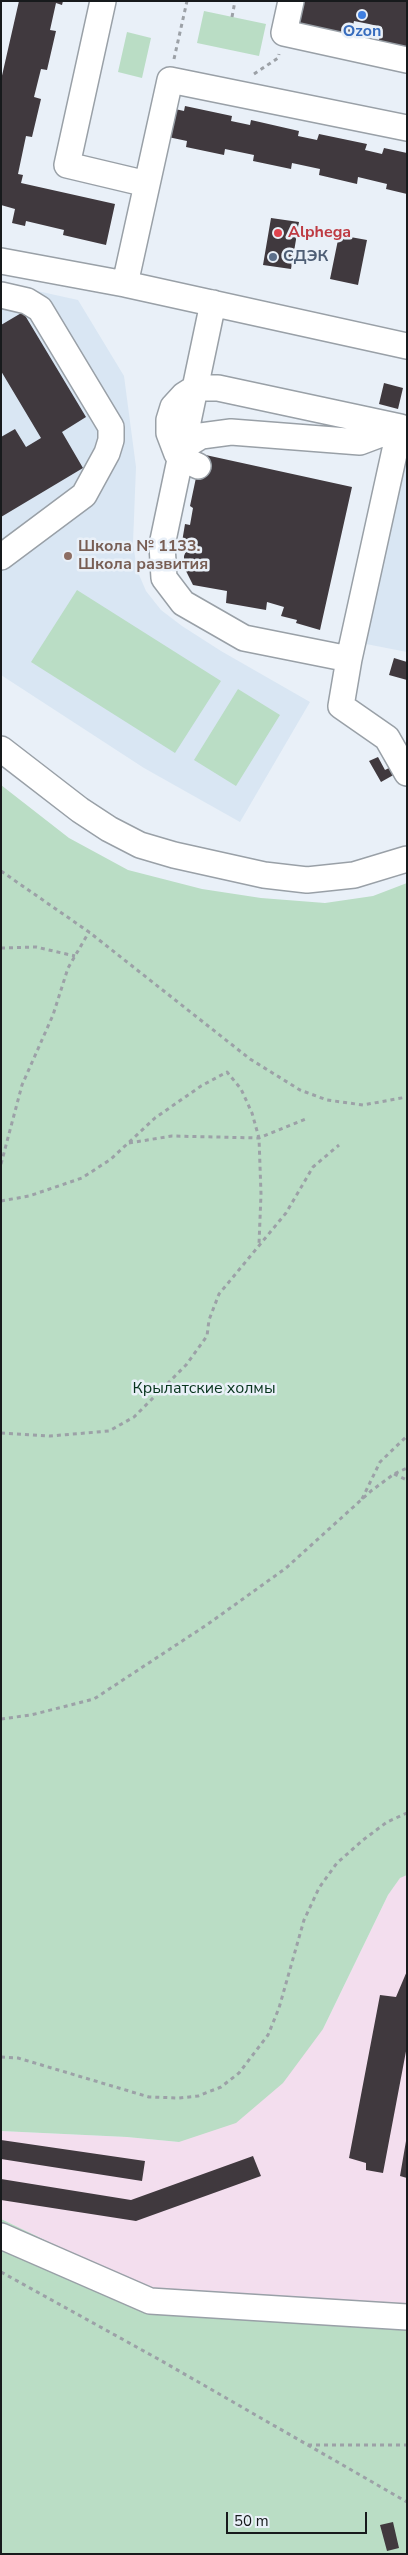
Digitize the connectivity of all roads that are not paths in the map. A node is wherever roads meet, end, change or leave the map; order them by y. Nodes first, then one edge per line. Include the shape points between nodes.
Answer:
1 (103, 1) edge
2 (291, 1) edge
3 (407, 60) edge
4 (407, 128) edge
5 (146, 184) junction
6 (1, 261) edge
7 (125, 284) junction
8 (1, 295) edge
9 (214, 303) junction
10 (407, 346) edge
11 (400, 427) junction
12 (190, 457) junction
13 (1, 557) edge
14 (348, 659) junction
15 (1, 749) edge
16 (407, 773) edge
17 (407, 859) edge
18 (1, 2236) edge
19 (407, 2317) edge

1 - 5 street via 66,165
2 - 3 street via 284,33
4 - 5 street via 170,80
5 - 7 street
6 - 7 street
7 - 9 street
8 - 13 street via 27,300 40,309 111,428 111,440 84,495
9 - 10 street
9 - 12 street
11 - 12 street via 360,442 231,432 201,436
11 - 12 street via 218,388 195,388 184,394 173,407 169,420 169,433 177,454 185,460
11 - 14 street
12 - 14 street via 162,544 164,578 183,603 244,638
14 - 16 street via 341,706 387,738
15 - 17 street via 108,829 174,855 264,875 307,880 354,875
18 - 19 street via 150,2301

